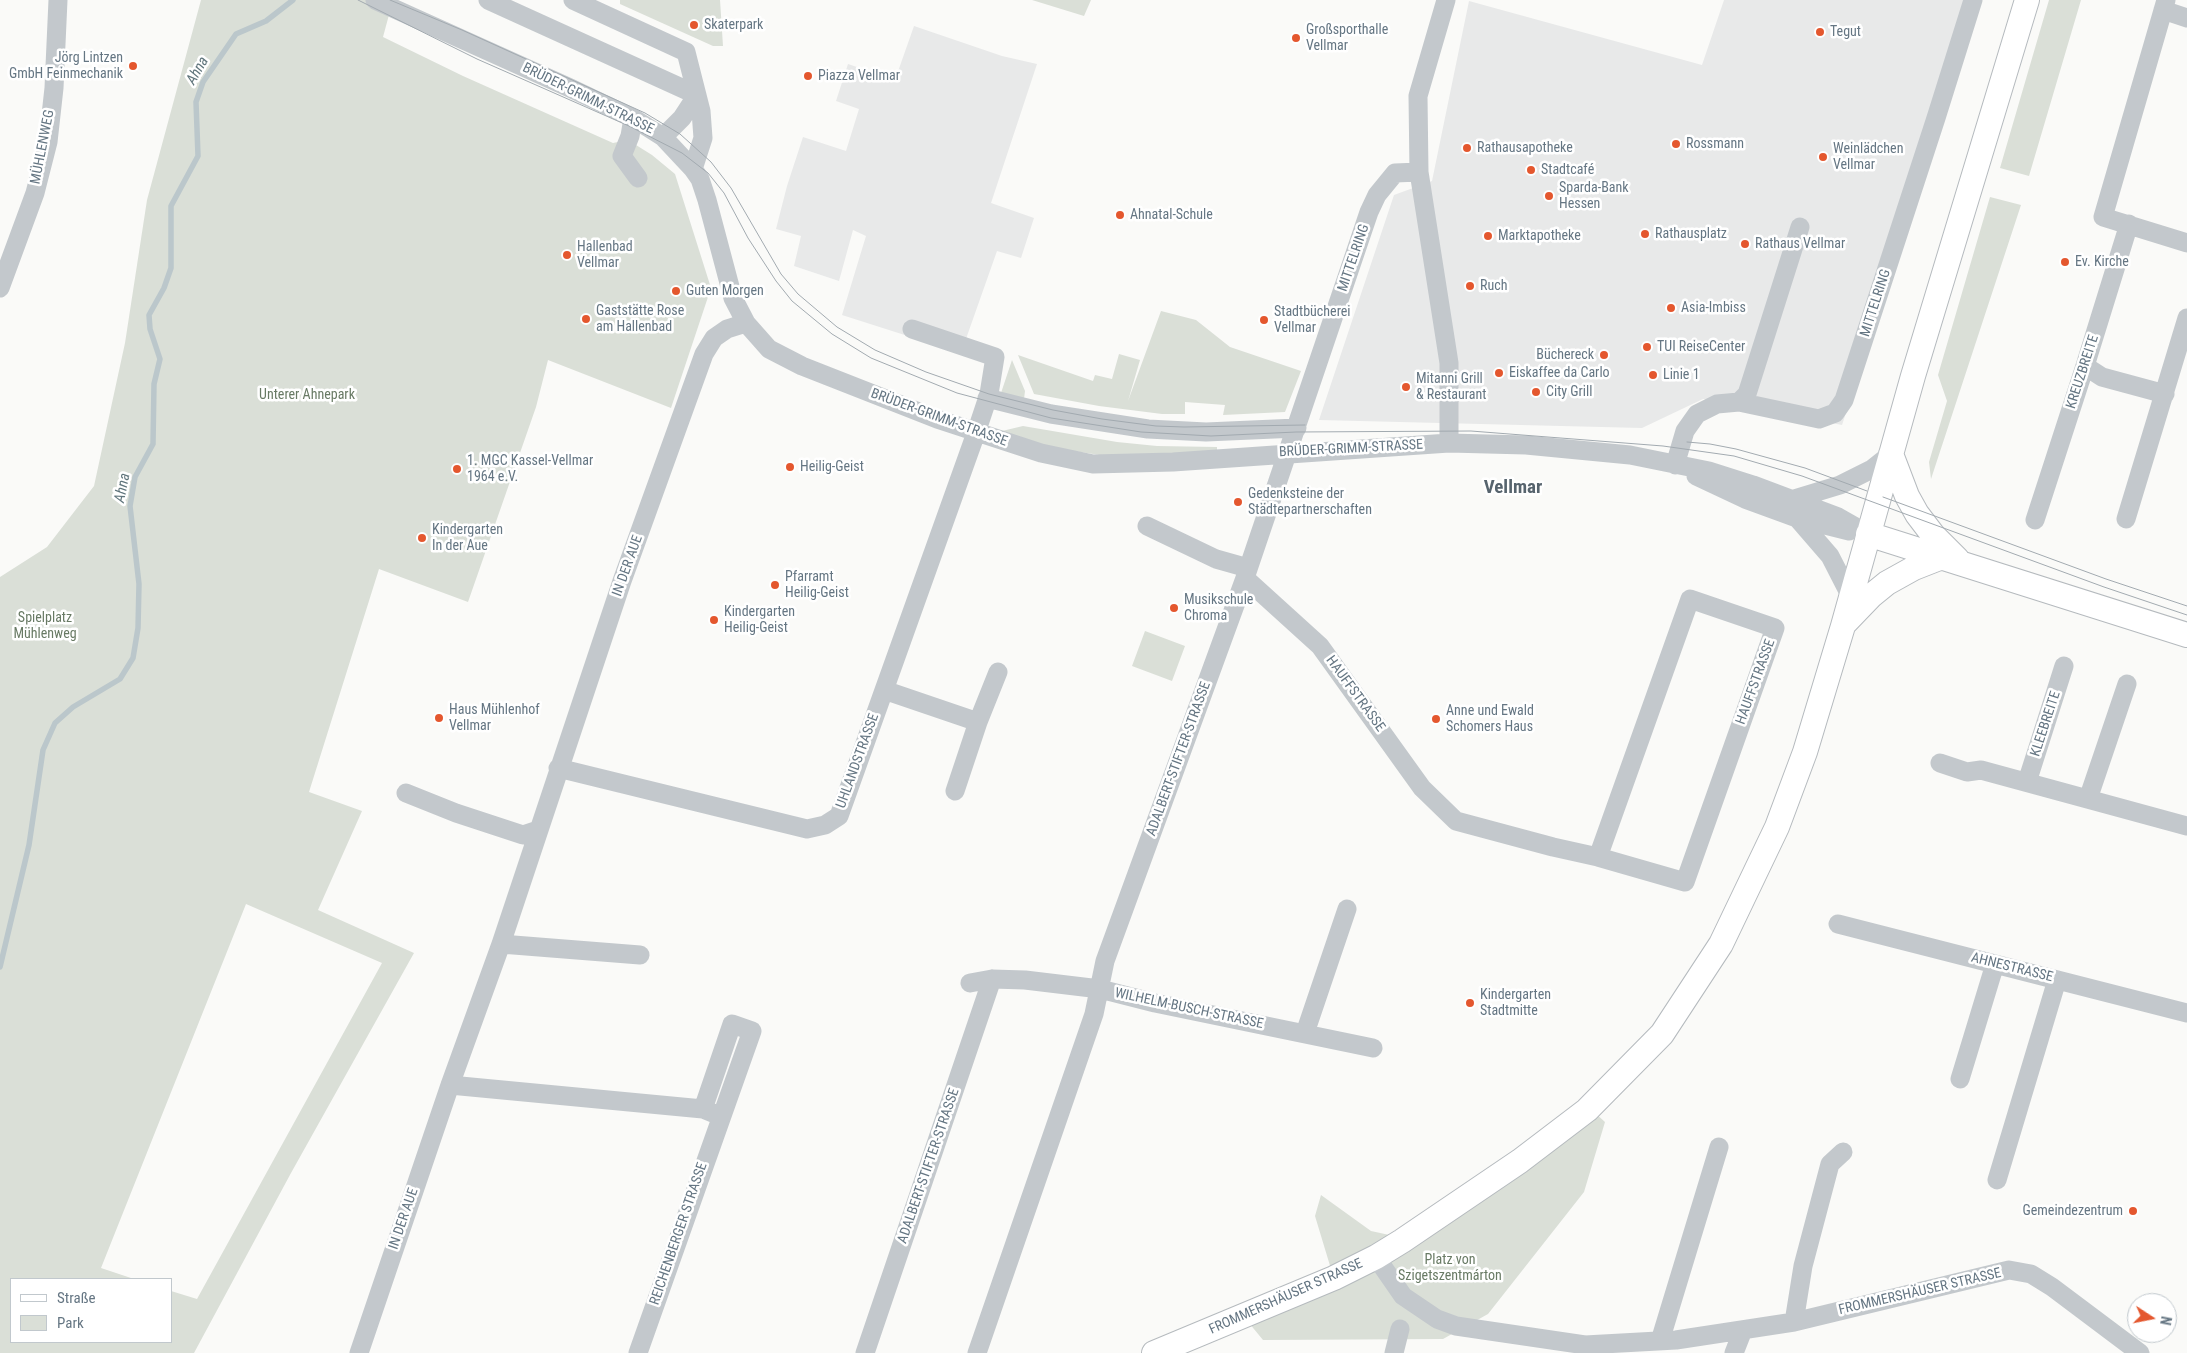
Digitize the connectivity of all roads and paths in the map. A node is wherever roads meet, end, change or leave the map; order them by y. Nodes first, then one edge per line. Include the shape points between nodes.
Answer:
1 (58, 0) edge
2 (488, 0) edge
3 (573, 0) edge
4 (1446, 0) edge
5 (1973, 0) edge
6 (2027, 0) edge
7 (386, 2) edge
8 (2165, 5) edge
9 (2187, 18) edge
10 (697, 95) junction
11 (633, 118) junction
12 (663, 137) junction
13 (694, 169) junction
14 (1419, 172) junction
15 (638, 178) dead end
16 (2129, 224) junction
17 (1800, 227) dead end
18 (2187, 243) edge
19 (0, 288) edge
20 (2187, 318) edge
21 (746, 323) junction
22 (912, 329) dead end
23 (2086, 366) junction
24 (2164, 394) junction
25 (987, 398) junction
26 (1740, 402) junction
27 (1297, 428) junction
28 (976, 432) junction
29 (1449, 443) junction
30 (1289, 452) junction
31 (1892, 454) junction
32 (1675, 465) junction
33 (1794, 499) junction
34 (1797, 518) junction
35 (2126, 519) dead end
36 (2035, 520) dead end
37 (1147, 526) dead end
38 (1868, 534) junction
39 (1952, 560) junction
40 (1246, 573) junction
41 (1851, 597) junction
42 (1843, 626) junction
43 (2187, 635) edge
44 (2064, 666) dead end
45 (998, 672) dead end
46 (2127, 684) dead end
47 (884, 690) junction
48 (978, 722) junction
49 (1940, 763) dead end
50 (558, 768) junction
51 (2027, 782) junction
52 (955, 790) dead end
53 (406, 793) dead end
54 (2088, 799) junction
55 (2187, 826) edge
56 (538, 830) junction
57 (1598, 857) junction
58 (1347, 909) dead end
59 (1838, 924) dead end
60 (500, 944) junction
61 (640, 955) dead end
62 (1995, 964) junction
63 (992, 979) junction
64 (2057, 980) junction
65 (970, 983) dead end
66 (1100, 989) junction
67 (2187, 1013) edge
68 (1305, 1033) junction
69 (1373, 1048) dead end
70 (1960, 1079) dead end
71 (450, 1085) junction
72 (703, 1109) junction
73 (720, 1116) junction
74 (1719, 1147) dead end
75 (1843, 1152) dead end
76 (1997, 1180) dead end
77 (1376, 1257) junction
78 (1794, 1322) junction
79 (1400, 1329) dead end
80 (1743, 1330) junction
81 (1669, 1345) edge
82 (359, 1353) edge
83 (638, 1353) edge
84 (865, 1353) edge
85 (977, 1353) edge
86 (1154, 1353) edge
87 (1394, 1353) edge
88 (1734, 1353) edge
89 (2140, 1353) edge

1 - 19 street, MÜHLENWEG via 48,142 35,193
2 - 10 street
3 - 10 street via 686,52
4 - 14 street via 1418,96
5 - 26 street, MITTELRING via 1844,400 1835,413 1819,419
6 - 31 main road
7 - 11 street, BRÜDER-GRIMM-STRASSE
8 - 9 street
8 - 16 street via 2103,217
10 - 12 street via 682,118
10 - 13 street via 703,138
11 - 12 street, BRÜDER-GRIMM-STRASSE
11 - 15 street via 622,156
12 - 13 street, BRÜDER-GRIMM-STRASSE
13 - 21 street, BRÜDER-GRIMM-STRASSE via 707,200 734,298
14 - 27 street, MITTELRING via 1395,173 1378,195
14 - 29 street via 1449,364
16 - 18 street
16 - 23 street, KREUZBREITE
17 - 26 street via 1747,394
20 - 24 street
21 - 28 street, BRÜDER-GRIMM-STRASSE via 769,349 802,366
21 - 50 street, IN DER AUE via 727,329 714,338 704,354
22 - 25 street, UHLANDSTRASSE via 995,357
23 - 24 street via 2102,377
23 - 36 street, KREUZBREITE
24 - 35 street
25 - 27 street via 1051,414 1148,429 1206,432
25 - 28 street, UHLANDSTRASSE
26 - 32 street, MITTELRING via 1718,404 1696,414 1685,430
27 - 30 street, ADALBERT-STIFTER-STRASSE
28 - 30 street, BRÜDER-GRIMM-STRASSE via 1041,453 1093,464 1173,462
28 - 47 street, UHLANDSTRASSE
29 - 30 street, BRÜDER-GRIMM-STRASSE
29 - 32 street, BRÜDER-GRIMM-STRASSE via 1526,444 1630,455
30 - 40 street, ADALBERT-STIFTER-STRASSE
31 - 33 street via 1840,486
31 - 38 main road
31 - 39 main road via 1917,514
32 - 33 street, BRÜDER-GRIMM-STRASSE via 1709,471
32 - 34 street, BRÜDER-GRIMM-STRASSE via 1745,499
33 - 38 street, BRÜDER-GRIMM-STRASSE via 1838,517
34 - 38 street, BRÜDER-GRIMM-STRASSE
34 - 41 street via 1830,556
37 - 40 street
38 - 39 main road
38 - 41 main road
39 - 42 main road via 1914,568 1887,583
39 - 43 main road
40 - 57 street, HAUFFSTRASSE via 1320,646 1422,788 1456,821
40 - 66 street, ADALBERT-STIFTER-STRASSE via 1105,961
41 - 42 main road
42 - 77 main road via 1777,827 1721,944 1662,1034 1587,1110 1513,1166
44 - 51 street, KLEEBREITE
45 - 48 street
46 - 54 street
47 - 48 street
47 - 50 street, UHLANDSTRASSE via 839,816 825,825 807,829
48 - 52 street
49 - 51 street via 1967,772 1981,770
50 - 56 street, IN DER AUE
51 - 54 street
53 - 56 street via 523,835
54 - 55 street
56 - 60 street, IN DER AUE
57 - 57 street, HAUFFSTRASSE via 1685,882 1775,628 1690,599
58 - 68 street
59 - 62 street, AHNESTRASSE
60 - 61 street
60 - 71 street, IN DER AUE
62 - 64 street, AHNESTRASSE
62 - 70 street
63 - 65 street
63 - 66 street
63 - 84 street, ADALBERT-STIFTER-STRASSE
64 - 67 street, AHNESTRASSE
64 - 76 street
66 - 68 street, WILHELM-BUSCH-STRASSE
66 - 85 street, WILHELM-BUSCH-STRASSE
68 - 69 street, WILHELM-BUSCH-STRASSE
71 - 72 street
71 - 82 street, IN DER AUE
72 - 73 street
72 - 73 street, REICHENBERGER STRASSE via 732,1024 752,1031
73 - 83 street, REICHENBERGER STRASSE
74 - 81 street
75 - 78 street via 1830,1164 1803,1266
77 - 81 street, FROMMERSHÄUSER STRASSE via 1403,1296 1437,1319 1456,1326 1585,1345
77 - 86 main road, FROMMERSHÄUSER STRASSE via 1237,1320
78 - 80 street, FROMMERSHÄUSER STRASSE
78 - 89 street, FROMMERSHÄUSER STRASSE via 2009,1270 2031,1274 2052,1287
79 - 87 street
80 - 81 street, FROMMERSHÄUSER STRASSE
80 - 88 street

